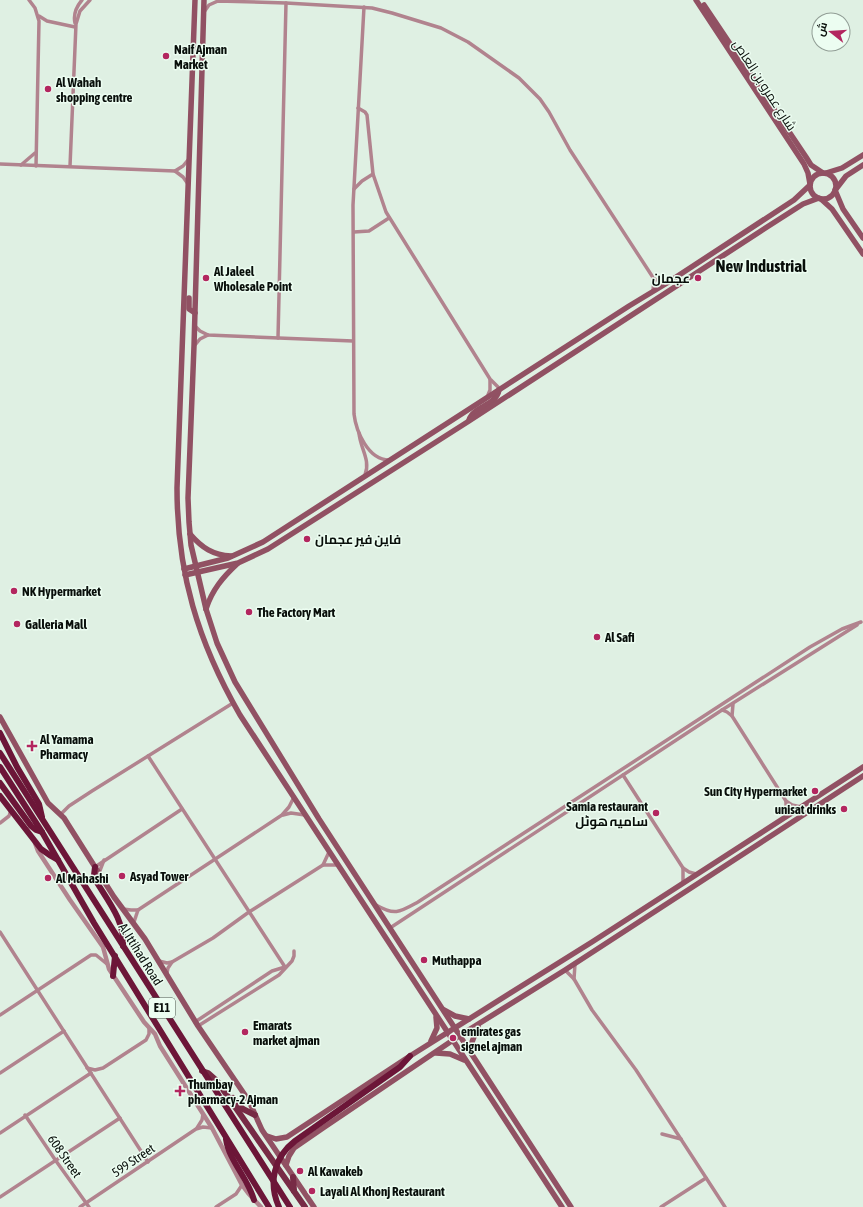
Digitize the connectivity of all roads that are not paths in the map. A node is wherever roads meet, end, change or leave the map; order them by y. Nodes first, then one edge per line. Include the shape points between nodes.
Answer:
1 (29, 0) edge
2 (76, 0) edge
3 (194, 0) edge
4 (204, 0) edge
5 (696, 0) edge
6 (701, 0) edge
7 (86, 1) edge
8 (216, 1) edge
9 (286, 3) junction
10 (77, 5) junction
11 (364, 6) junction
12 (204, 13) junction
13 (38, 16) junction
14 (76, 26) junction
15 (358, 108) junction
16 (35, 153) junction
17 (863, 155) edge
18 (190, 158) junction
19 (0, 164) edge
20 (21, 165) junction
21 (863, 165) edge
22 (36, 166) junction
23 (70, 166) junction
24 (175, 171) junction
25 (824, 173) junction
26 (373, 174) junction
27 (189, 185) junction
28 (810, 185) junction
29 (835, 189) junction
30 (354, 190) junction
31 (820, 198) junction
32 (389, 218) junction
33 (354, 232) junction
34 (863, 238) edge
35 (863, 254) edge
36 (186, 261) junction
37 (654, 279) junction
38 (667, 283) junction
39 (653, 292) junction
40 (629, 306) junction
41 (195, 313) junction
42 (195, 325) junction
43 (604, 332) junction
44 (208, 335) junction
45 (278, 338) junction
46 (353, 342) junction
47 (194, 346) junction
48 (490, 379) junction
49 (499, 390) junction
50 (488, 397) junction
51 (469, 421) junction
52 (359, 432) junction
53 (392, 459) junction
54 (364, 476) junction
55 (190, 533) junction
56 (234, 556) junction
57 (238, 563) junction
58 (196, 566) junction
59 (184, 572) junction
60 (198, 573) junction
61 (206, 609) junction
62 (862, 621) edge
63 (233, 703) junction
64 (733, 704) junction
65 (722, 710) junction
66 (732, 716) junction
67 (0, 717) edge
68 (0, 733) edge
69 (0, 753) edge
70 (148, 756) junction
71 (0, 767) edge
72 (863, 767) edge
73 (623, 775) junction
74 (863, 776) edge
75 (0, 783) edge
76 (0, 796) edge
77 (294, 797) junction
78 (786, 801) junction
79 (802, 807) junction
80 (11, 809) junction
81 (182, 809) junction
82 (61, 814) junction
83 (282, 815) junction
84 (306, 815) junction
85 (0, 817) edge
86 (784, 818) junction
87 (43, 821) junction
88 (1, 822) edge
89 (42, 832) junction
90 (33, 838) junction
91 (329, 852) junction
92 (215, 859) junction
93 (58, 860) junction
94 (104, 860) junction
95 (323, 865) junction
96 (338, 865) junction
97 (95, 867) junction
98 (683, 868) junction
99 (99, 874) junction
100 (697, 875) junction
101 (683, 883) junction
102 (418, 902) junction
103 (375, 905) junction
104 (422, 907) junction
105 (122, 908) junction
106 (138, 910) junction
107 (249, 912) junction
108 (134, 922) junction
109 (390, 928) junction
110 (0, 932) edge
111 (592, 942) junction
112 (123, 946) junction
113 (294, 951) dead end
114 (115, 956) junction
115 (159, 961) junction
116 (172, 962) junction
117 (107, 964) junction
118 (574, 964) junction
119 (285, 967) junction
120 (565, 970) junction
121 (166, 973) junction
122 (113, 976) junction
123 (574, 979) junction
124 (37, 990) junction
125 (442, 1008) junction
126 (435, 1013) junction
127 (0, 1015) edge
128 (203, 1016) junction
129 (470, 1019) junction
130 (206, 1021) junction
131 (196, 1024) junction
132 (479, 1024) junction
133 (149, 1028) junction
134 (454, 1028) junction
135 (64, 1031) junction
136 (447, 1032) junction
137 (459, 1036) junction
138 (453, 1041) junction
139 (429, 1044) junction
140 (434, 1054) junction
141 (410, 1056) junction
142 (472, 1056) junction
143 (468, 1064) junction
144 (87, 1068) junction
145 (202, 1071) junction
146 (0, 1073) edge
147 (91, 1073) junction
148 (221, 1087) junction
149 (203, 1114) junction
150 (256, 1115) junction
151 (25, 1116) junction
152 (120, 1118) junction
153 (212, 1128) junction
154 (196, 1129) junction
155 (0, 1133) edge
156 (662, 1134) dead end
157 (226, 1135) junction
158 (267, 1136) junction
159 (284, 1138) junction
160 (681, 1139) junction
161 (292, 1150) junction
162 (56, 1161) junction
163 (148, 1162) junction
164 (286, 1165) junction
165 (293, 1177) junction
166 (706, 1178) junction
167 (242, 1185) junction
168 (295, 1192) junction
169 (248, 1193) junction
170 (236, 1194) junction
171 (0, 1197) edge
172 (254, 1200) junction
173 (86, 1203) junction
174 (80, 1207) edge
175 (89, 1207) edge
176 (216, 1207) edge
177 (260, 1207) edge
178 (270, 1207) edge
179 (279, 1207) edge
180 (290, 1207) edge
181 (305, 1207) edge
182 (314, 1207) edge
183 (562, 1207) edge
184 (571, 1207) edge
185 (661, 1207) edge
186 (725, 1207) edge

1 - 13 street via 36,8
2 - 10 street
3 - 18 main road
4 - 12 main road
5 - 28 main road, شارع عمرو بن العاص via 804,164
6 - 25 main road, شارع عمرو بن العاص via 808,161
7 - 10 street
7 - 14 street
8 - 9 street
8 - 12 street via 209,5
9 - 11 street
9 - 45 street
10 - 14 street via 74,15
11 - 15 street
11 - 37 street via 441,28 468,42 529,87 549,112 566,144
12 - 41 main road
13 - 14 street via 47,21
13 - 16 street
14 - 23 street
15 - 26 street via 367,115
15 - 30 street
16 - 20 street
16 - 22 street
17 - 25 main road via 842,168
18 - 24 street
18 - 27 main road
19 - 20 street
20 - 22 street
21 - 29 main road via 846,176
22 - 23 street
23 - 24 street
24 - 27 street via 183,176
25 - 28 main road via 814,176
25 - 29 main road via 834,179
26 - 30 street via 362,180
26 - 32 street
27 - 36 main road
28 - 31 main road via 813,194
28 - 38 main road via 798,197
29 - 31 main road via 829,197
29 - 34 main road via 843,209
30 - 33 street
31 - 35 main road via 832,208
31 - 43 main road via 798,207
32 - 33 street via 369,231
32 - 48 street
33 - 46 street
36 - 41 main road via 189,273 189,307
36 - 59 main road via 177,488
37 - 38 street
37 - 39 street
38 - 39 main road
39 - 40 main road
40 - 43 main road via 606,323
40 - 49 main road
41 - 42 main road
42 - 44 street
42 - 47 main road
43 - 51 main road
44 - 45 street
44 - 47 street
45 - 46 street
46 - 52 street via 354,414
47 - 55 main road via 188,476
48 - 49 street
48 - 50 street
49 - 50 main road
49 - 51 main road via 496,398 472,414
50 - 53 main road
51 - 57 main road via 268,549
52 - 53 street via 374,455 381,459
52 - 54 street via 367,462
53 - 54 main road
54 - 56 main road via 267,539
55 - 56 main road via 199,545 210,552
55 - 58 main road
56 - 58 main road
57 - 60 main road
57 - 61 main road via 216,587
58 - 59 main road
58 - 60 main road
59 - 60 main road
59 - 63 main road via 204,642
60 - 61 main road
61 - 103 main road via 221,653 242,695
62 - 64 street
62 - 102 street via 810,647
63 - 70 street
63 - 77 main road
64 - 65 street
64 - 66 street
65 - 66 street
65 - 73 street
66 - 78 street
67 - 82 main road via 48,803
68 - 87 highway via 39,804
69 - 87 highway, Al Ittihad Road / E11
70 - 81 street
70 - 82 street via 69,806
71 - 89 highway, Al Ittihad Road / E11
72 - 79 main road
73 - 98 street
73 - 104 street
74 - 118 main road
75 - 89 highway via 31,826
76 - 80 highway
77 - 83 street
77 - 84 main road
78 - 79 street
78 - 86 street
79 - 86 main road
80 - 88 street via 9,816
80 - 90 highway
81 - 92 street
81 - 94 street
82 - 97 main road
83 - 84 street
83 - 92 street
84 - 91 main road
85 - 88 street
86 - 100 main road
87 - 112 highway, Al Ittihad Road / E11
89 - 93 highway, Al Ittihad Road / E11
90 - 93 highway via 44,851
90 - 117 street via 38,851 103,947
91 - 95 street
91 - 96 main road
92 - 106 street
92 - 107 street
93 - 114 highway, Al Ittihad Road / E11
94 - 97 street
94 - 99 street
95 - 96 street
95 - 107 street
96 - 126 main road
97 - 99 main road
97 - 112 highway via 95,878 121,926
98 - 100 street
98 - 101 street
99 - 105 main road
100 - 101 main road
101 - 111 main road
102 - 103 street via 401,911 393,912
102 - 104 street
103 - 109 main road
104 - 109 street
105 - 106 street
105 - 108 main road
106 - 108 street
107 - 116 street via 213,938
107 - 119 street
108 - 115 main road
109 - 125 main road
110 - 124 street
111 - 120 main road via 588,948 567,961
111 - 129 main road
112 - 145 highway, Al Ittihad Road / E11
113 - 119 street via 292,961
114 - 122 highway
114 - 157 highway, Al Ittihad Road / E11
115 - 116 street
115 - 121 main road
116 - 121 street
117 - 122 street
117 - 124 street via 92,954
118 - 120 main road
118 - 123 street
119 - 128 street via 272,971
119 - 130 street via 275,977
120 - 123 street
120 - 132 main road
121 - 131 main road
122 - 133 street
123 - 160 street via 592,1010 636,1070
124 - 127 street
124 - 135 street
125 - 129 main road via 455,1016
125 - 134 main road
126 - 136 main road
126 - 139 main road via 437,1028
128 - 130 street
128 - 131 street
129 - 134 main road
130 - 131 street
131 - 150 main road
132 - 137 main road
132 - 142 main road via 474,1032
133 - 144 street via 146,1040 103,1068
133 - 149 street
134 - 136 main road
134 - 137 main road
135 - 144 street
135 - 146 street
136 - 138 main road
136 - 139 main road
137 - 138 main road
137 - 142 main road
138 - 140 main road
138 - 143 main road
139 - 141 main road
140 - 143 main road via 450,1054
140 - 161 main road
141 - 159 main road
141 - 179 highway via 400,1067 295,1141 282,1154 277,1162 273,1182
142 - 184 main road
143 - 183 main road
144 - 147 street
145 - 148 main road
145 - 180 highway, Al Ittihad Road / E11
147 - 151 street
147 - 152 street
148 - 150 main road via 243,1109
148 - 168 main road
149 - 153 street
149 - 154 street
150 - 158 main road
151 - 155 street
151 - 162 street, 608 Street
152 - 162 street
152 - 163 street
153 - 154 street
153 - 167 street
154 - 163 street, 599 Street
156 - 160 street
157 - 172 highway via 229,1150
157 - 178 highway, Al Ittihad Road / E11
158 - 159 main road
158 - 164 main road
159 - 161 main road via 286,1146
160 - 166 street
161 - 164 main road
162 - 171 street
162 - 173 street, 608 Street
163 - 173 street, 599 Street
164 - 165 main road
165 - 168 main road
165 - 182 main road
166 - 185 street
166 - 186 street
167 - 169 street
167 - 170 street
168 - 181 main road
169 - 170 street
169 - 172 street
170 - 176 street
172 - 177 street
173 - 174 street, 599 Street
173 - 175 street, 608 Street

